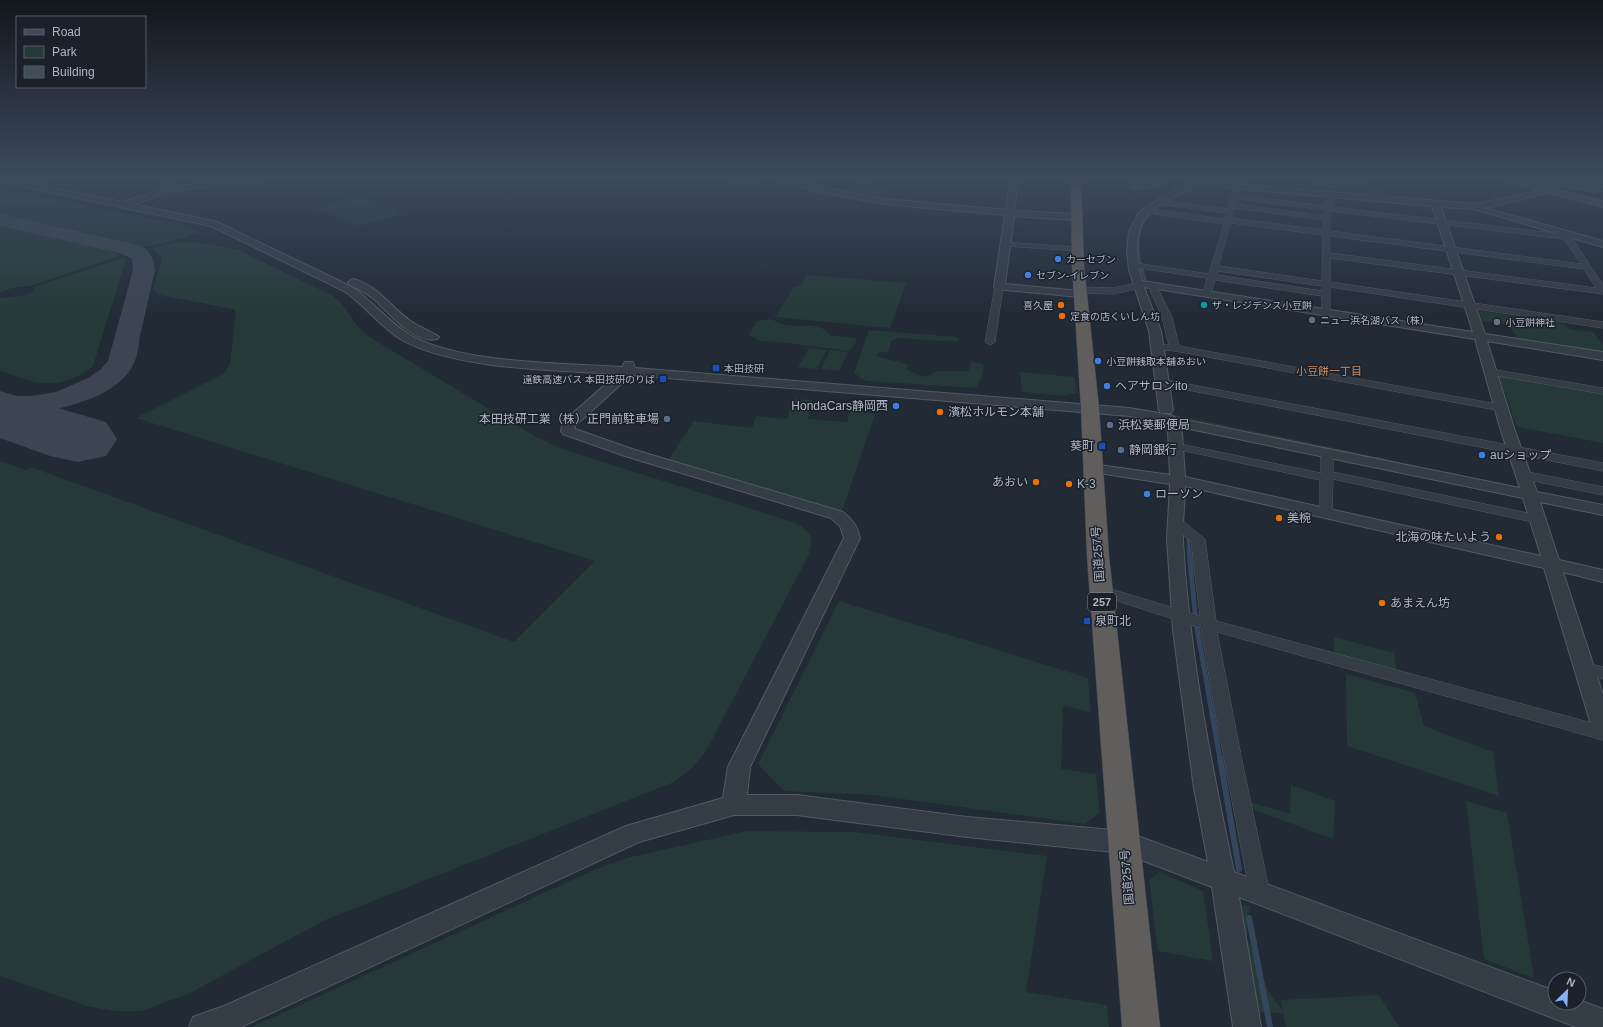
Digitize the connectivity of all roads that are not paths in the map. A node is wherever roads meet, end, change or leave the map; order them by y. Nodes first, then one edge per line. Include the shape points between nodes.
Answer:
1 (1442, 224) edge
2 (217, 225) edge
3 (1007, 225) edge
4 (1076, 225) edge
5 (1137, 225) edge
6 (1227, 225) edge
7 (1260, 225) edge
8 (1327, 225) edge
9 (1451, 225) edge
10 (1529, 225) edge
11 (1327, 233) junction
12 (1566, 237) junction
13 (1005, 244) junction
14 (1603, 244) edge
15 (1077, 249) junction
16 (1450, 249) junction
17 (1327, 255) junction
18 (1140, 266) junction
19 (1215, 268) junction
20 (1588, 268) junction
21 (1603, 272) edge
22 (1458, 273) junction
23 (1212, 277) junction
24 (1327, 284) junction
25 (1138, 285) junction
26 (1152, 285) junction
27 (999, 287) junction
28 (1603, 291) edge
29 (1080, 292) junction
30 (1207, 294) junction
31 (1327, 294) junction
32 (1469, 306) junction
33 (1326, 312) junction
34 (1603, 326) edge
35 (1479, 336) junction
36 (990, 342) dead end
37 (1157, 346) junction
38 (1175, 348) junction
39 (1603, 356) edge
40 (628, 368) junction
41 (1490, 372) junction
42 (1161, 382) junction
43 (1603, 391) edge
44 (1089, 404) junction
45 (1502, 408) junction
46 (1168, 415) junction
47 (1175, 446) junction
48 (1514, 450) junction
49 (1327, 453) junction
50 (1603, 467) edge
51 (1092, 468) junction
52 (1327, 476) junction
53 (1178, 480) junction
54 (1527, 485) junction
55 (1603, 491) edge
56 (1603, 501) edge
57 (1603, 510) edge
58 (1326, 512) junction
59 (1537, 519) junction
60 (1175, 522) junction
61 (1551, 564) junction
62 (1603, 576) edge
63 (1101, 591) junction
64 (1181, 615) junction
65 (1207, 624) junction
66 (1583, 668) junction
67 (1603, 674) edge
68 (1603, 728) edge
69 (1603, 733) edge
70 (734, 805) junction
71 (1124, 842) junction
72 (1223, 879) junction
73 (1260, 894) junction
74 (1603, 1023) edge
75 (203, 1027) edge
76 (1141, 1027) edge
77 (1247, 1027) edge

1 - 16 street
2 - 40 street via 348,290 363,299 390,327 407,338 439,350 532,366
3 - 13 street
4 - 15 highway, 国道257号 / 257
5 - 18 street via 1132,238
6 - 19 street
7 - 11 street
8 - 11 street
9 - 12 street
10 - 12 street
11 - 16 street
11 - 17 street
12 - 14 street
12 - 20 street
13 - 15 street
13 - 27 street
15 - 29 highway, 国道257号 / 257
16 - 20 street
16 - 22 street
17 - 22 street
17 - 24 street
18 - 23 street
18 - 25 street
19 - 23 street
19 - 24 street
20 - 21 street
20 - 28 street
22 - 28 street
22 - 32 street
23 - 30 street
23 - 31 street
24 - 31 street
24 - 32 street
25 - 26 street
25 - 29 street via 1113,291
25 - 37 street via 1152,320
26 - 30 street
26 - 38 street via 1167,317
27 - 29 street
27 - 36 street
29 - 44 highway, 国道257号 / 257
30 - 33 street
31 - 33 street
32 - 34 street
32 - 35 street
33 - 35 street
35 - 39 street
35 - 41 street
37 - 38 street
37 - 42 street
38 - 45 street
40 - 44 street
40 - 70 street via 568,425 568,432 837,515 851,529 852,538 739,767
41 - 43 street
41 - 45 street
42 - 46 street
42 - 48 street
44 - 46 street
44 - 51 highway, 国道257号 / 257
45 - 48 street
46 - 47 street via 1175,433
46 - 49 street
46 - 54 street
47 - 52 street
47 - 53 street
48 - 50 street
48 - 54 street
49 - 52 street
49 - 54 street
51 - 53 street
51 - 63 highway, 国道257号 / 257
52 - 58 street
52 - 59 street
53 - 58 street
53 - 60 street
54 - 55 street
54 - 56 street
54 - 57 street
54 - 59 street
58 - 61 street
59 - 61 street
60 - 64 street
60 - 65 street via 1198,540
61 - 62 street
61 - 66 street
63 - 64 street
63 - 71 highway, 国道257号 / 257
64 - 65 street
64 - 72 street via 1205,788
65 - 69 street
65 - 73 street via 1224,723
66 - 67 street
66 - 68 street
70 - 71 street via 797,805 967,827
70 - 75 street via 634,833 227,1019
71 - 72 street
71 - 76 highway, 国道257号 / 257
72 - 73 street
72 - 77 street
73 - 74 street

